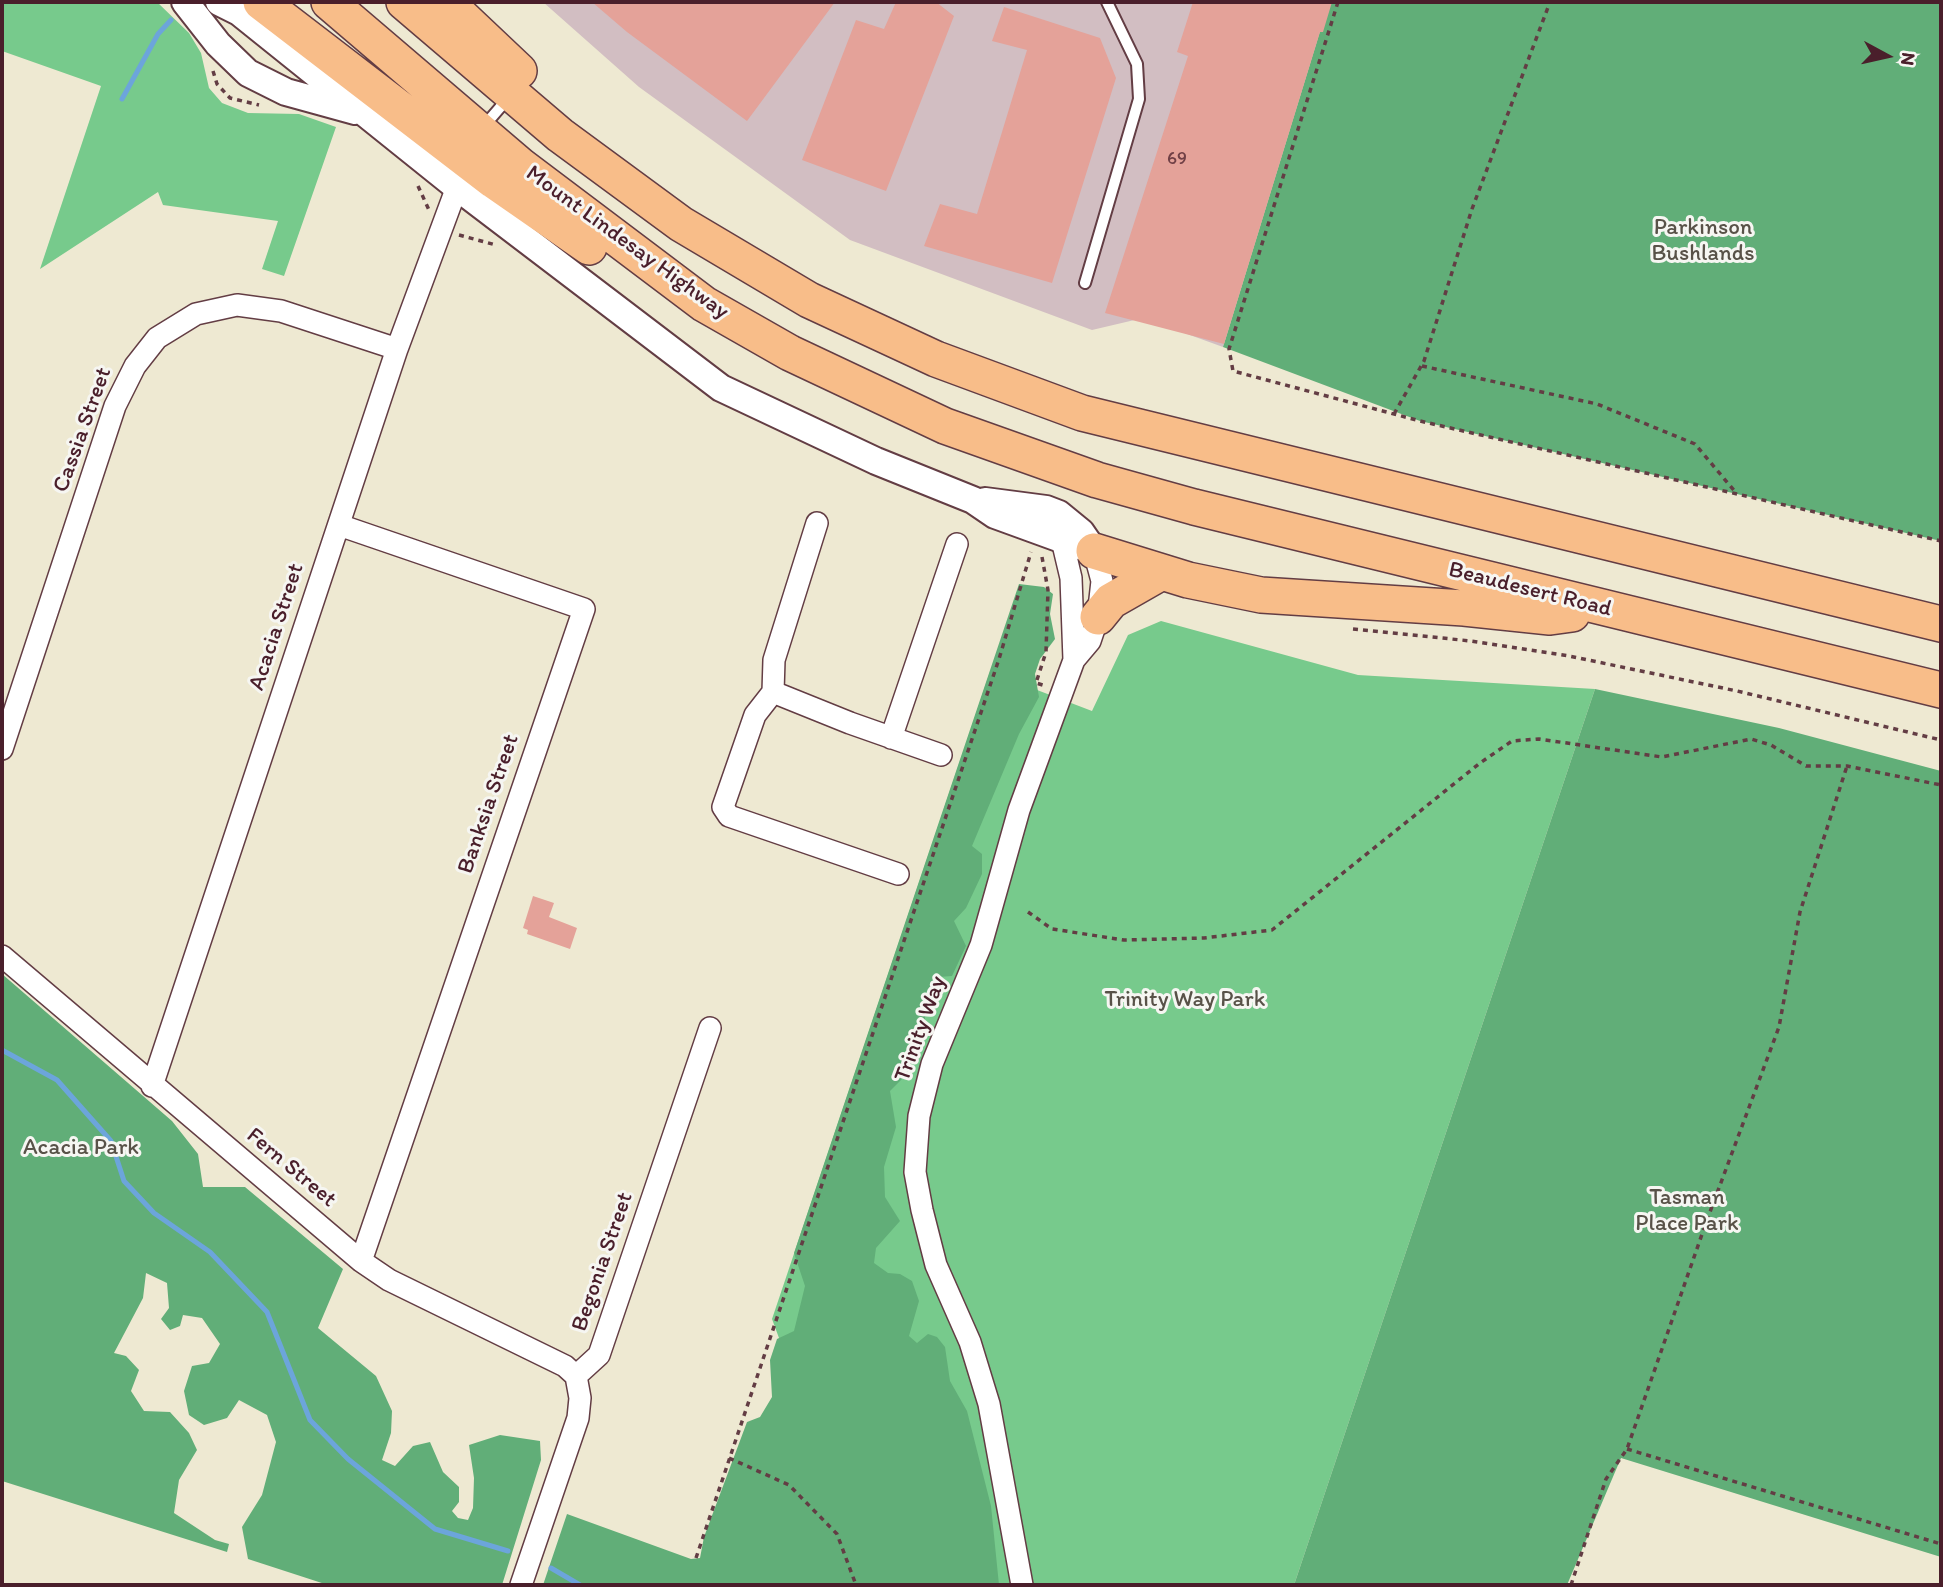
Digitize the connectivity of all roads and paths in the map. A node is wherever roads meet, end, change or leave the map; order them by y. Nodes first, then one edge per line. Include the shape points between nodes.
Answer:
1 (185, 2) edge
2 (219, 2) edge
3 (261, 2) edge
4 (329, 2) edge
5 (404, 2) edge
6 (446, 2) edge
7 (1107, 2) edge
8 (1338, 2) edge
9 (1550, 2) edge
10 (274, 40) junction
11 (209, 62) dead end
12 (264, 94) junction
13 (512, 94) junction
14 (363, 114) junction
15 (479, 131) junction
16 (560, 135) junction
17 (415, 181) dead end
18 (457, 187) junction
19 (443, 222) junction
20 (502, 247) dead end
21 (1085, 284) dead end
22 (704, 304) junction
23 (397, 349) junction
24 (1422, 366) junction
25 (1394, 414) junction
26 (1119, 486) joint
27 (1737, 494) junction
28 (817, 523) dead end
29 (339, 525) junction
30 (1941, 541) edge
31 (957, 544) dead end
32 (1078, 546) junction
33 (1160, 573) junction
34 (1602, 608) junction
35 (1098, 617) junction
36 (1941, 624) edge
37 (1341, 627) dead end
38 (1074, 660) junction
39 (1941, 690) edge
40 (1063, 691) junction
41 (773, 692) junction
42 (891, 738) junction
43 (1941, 740) edge
44 (2, 748) edge
45 (941, 755) dead end
46 (1847, 766) junction
47 (1941, 785) edge
48 (898, 874) dead end
49 (1028, 912) dead end
50 (2, 956) edge
51 (710, 1028) dead end
52 (152, 1086) junction
53 (361, 1261) junction
54 (576, 1376) junction
55 (1627, 1449) junction
56 (729, 1458) junction
57 (1941, 1544) edge
58 (696, 1558) dead end
59 (521, 1585) edge
60 (856, 1585) edge
61 (1021, 1585) edge
62 (1571, 1585) edge

1 - 12 street
2 - 10 street
3 - 22 highway via 535,211 667,293
4 - 15 highway, Mount Lindesay Highway
5 - 13 highway, Mount Lindesay Highway
6 - 16 highway via 537,88
7 - 21 lane via 1137,64 1139,99
8 - 25 path via 1229,349 1233,371
9 - 24 path via 1472,209
10 - 12 street via 276,69
10 - 14 street
11 - 12 path via 217,84 230,98
12 - 14 street
13 - 15 lane
13 - 16 highway, Mount Lindesay Highway
14 - 18 street
15 - 22 highway, Mount Lindesay Highway via 578,212
16 - 36 highway, Mount Lindesay Highway via 681,224 809,300 1000,385 1135,426
17 - 19 path via 425,196 426,208
18 - 19 street, Acacia Street
18 - 32 street via 721,388 876,461 974,500 1046,509 1071,522
19 - 20 path via 458,234
19 - 23 street, Acacia Street
22 - 26 highway, Mount Lindesay Highway via 790,353 934,421
23 - 29 street, Acacia Street
23 - 44 street, Cassia Street via 281,311 237,305 196,314 157,338 135,366 116,406
24 - 25 path
24 - 27 path via 1597,404 1695,444
25 - 27 path
26 - 34 highway, Beaudesert Road
27 - 30 path
28 - 41 street via 774,660
29 - 52 street, Acacia Street
29 - 53 street, Banksia Street via 584,609
31 - 42 street
32 - 33 highway
32 - 35 street, Trinity Way via 1102,581
32 - 38 street, Trinity Way via 1071,578
33 - 34 highway via 1297,600 1550,617
33 - 35 highway via 1111,601
34 - 39 highway, Beaudesert Road
35 - 38 street, Trinity Way via 1090,641
37 - 43 path via 1569,656
38 - 40 street, Trinity Way
40 - 56 path via 1036,683 1046,652 1048,590 1043,559 1033,546
40 - 61 street, Trinity Way via 1018,810 982,945 932,1064 919,1116 915,1172 936,1265 970,1342 989,1404
41 - 42 street
41 - 48 street via 755,715 723,807 729,816
42 - 45 street
46 - 47 path
46 - 49 path via 1806,766 1751,739 1662,757 1539,739 1512,741 1272,930 1124,940 1052,929
46 - 55 path via 1800,912 1779,1027
50 - 52 street, Fern Street
51 - 54 street, Begonia Street via 599,1355
52 - 53 street, Fern Street
53 - 54 street, Fern Street via 389,1280 565,1366
54 - 59 street via 578,1418
55 - 57 path
55 - 62 path via 1606,1479
56 - 58 path
56 - 60 path via 789,1486 836,1534

